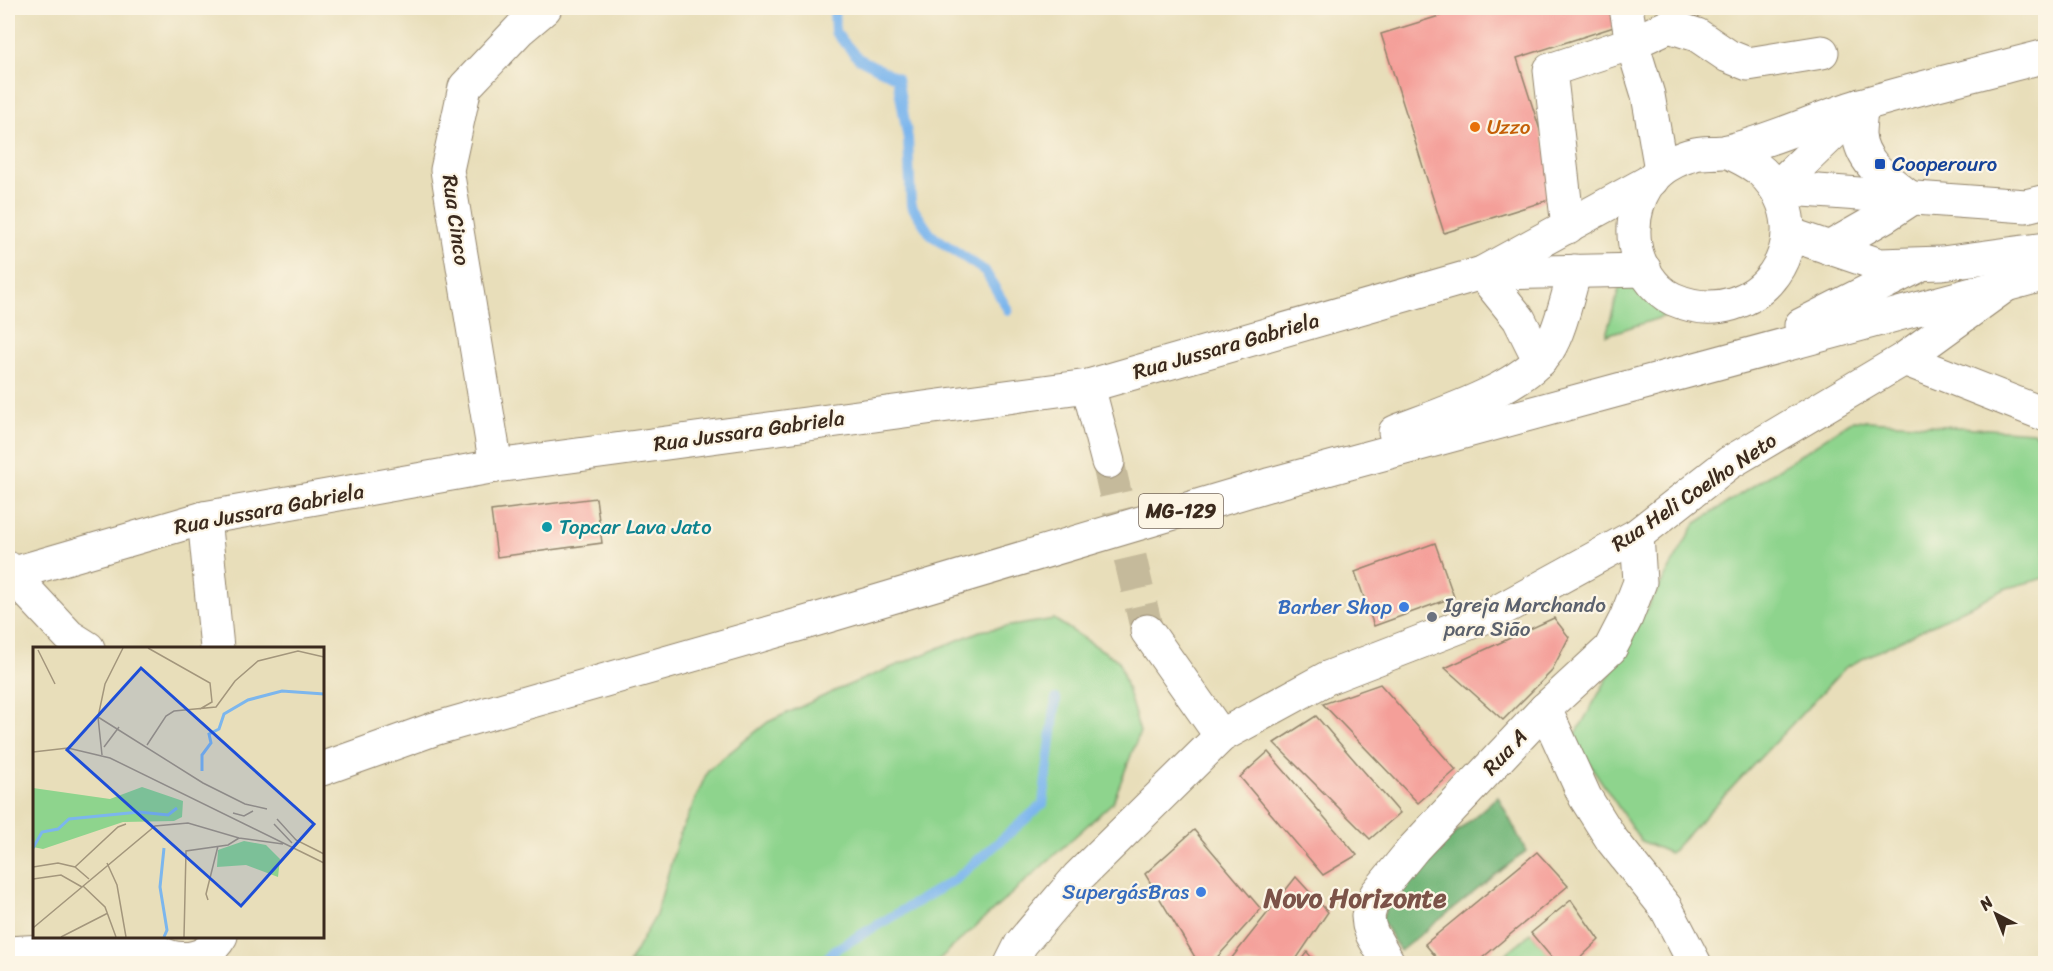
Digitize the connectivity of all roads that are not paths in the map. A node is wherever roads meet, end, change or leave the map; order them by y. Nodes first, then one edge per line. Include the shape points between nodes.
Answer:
1 (545, 8) edge
2 (1626, 8) edge
3 (1632, 43) junction
4 (1822, 52) dead end
5 (2046, 56) edge
6 (1648, 95) junction
7 (1861, 105) junction
8 (1727, 152) junction
9 (1692, 154) junction
10 (1656, 175) junction
11 (1776, 188) junction
12 (1911, 199) junction
13 (2046, 201) edge
14 (1569, 227) junction
15 (1789, 234) junction
16 (1829, 248) junction
17 (2046, 249) edge
18 (1923, 264) junction
19 (1645, 270) junction
20 (1575, 272) junction
21 (1482, 273) junction
22 (2046, 274) edge
23 (2008, 284) junction
24 (1751, 354) junction
25 (1904, 359) junction
26 (1540, 361) junction
27 (1088, 386) junction
28 (2046, 415) edge
29 (1108, 462) tunnel mouth
30 (496, 466) junction
31 (1268, 485) junction
32 (204, 518) junction
33 (1637, 535) junction
34 (9, 571) edge
35 (1147, 631) tunnel mouth
36 (86, 647) edge
37 (217, 647) edge
38 (1545, 709) junction
39 (1221, 736) junction
40 (324, 769) edge
41 (33, 928) edge
42 (219, 938) edge
43 (145, 941) edge
44 (8, 946) edge
45 (8, 953) edge
46 (1011, 963) edge
47 (1389, 963) edge
48 (1695, 963) edge

1 - 30 street, Rua Cinco via 465,87 447,170
2 - 3 street
3 - 4 street via 1669,26 1697,35 1748,64
3 - 6 street
3 - 14 street via 1550,70
5 - 7 street
6 - 9 street
6 - 10 street
7 - 8 street
7 - 11 street
7 - 12 street via 1859,136 1865,157
8 - 9 street
8 - 11 street via 1761,170
9 - 10 street
10 - 14 street, Rua Jussara Gabriela
10 - 19 street via 1637,203 1633,230 1637,256
11 - 12 street
11 - 15 street via 1786,210
12 - 13 street via 2026,206
12 - 16 street
14 - 21 street, Rua Jussara Gabriela
15 - 16 street
15 - 19 street via 1783,258 1770,281 1748,298 1723,307 1696,307 1670,298
16 - 18 street via 1880,265
17 - 18 street
18 - 24 street
19 - 20 street, Rua Jussara Gabriela
20 - 21 street, Rua Jussara Gabriela
20 - 26 street via 1549,348
21 - 26 street via 1519,319
21 - 27 street, Rua Jussara Gabriela
22 - 23 street, MG-129
23 - 24 street, MG-129
23 - 25 street, Rua Heli Coelho Neto
24 - 31 street, MG-129
25 - 28 street
25 - 33 street, Rua Heli Coelho Neto via 1729,463
26 - 31 street via 1501,389
27 - 29 street
27 - 30 street, Rua Jussara Gabriela
30 - 32 street, Rua Jussara Gabriela
31 - 40 street, MG-129 via 434,729
32 - 34 street, Rua Jussara Gabriela
32 - 37 street
33 - 38 street, Rua A via 1640,582 1611,649
33 - 39 street, Rua Heli Coelho Neto via 1495,613 1327,678
34 - 36 street via 69,636
35 - 39 street
38 - 47 street, Rua A via 1414,848 1377,893 1368,916 1369,925
38 - 48 street via 1585,797 1612,840 1666,908
39 - 46 street, Rua Heli Coelho Neto via 1078,877 1021,944
41 - 44 street
42 - 43 street via 206,952 191,959 160,955
43 - 45 street

